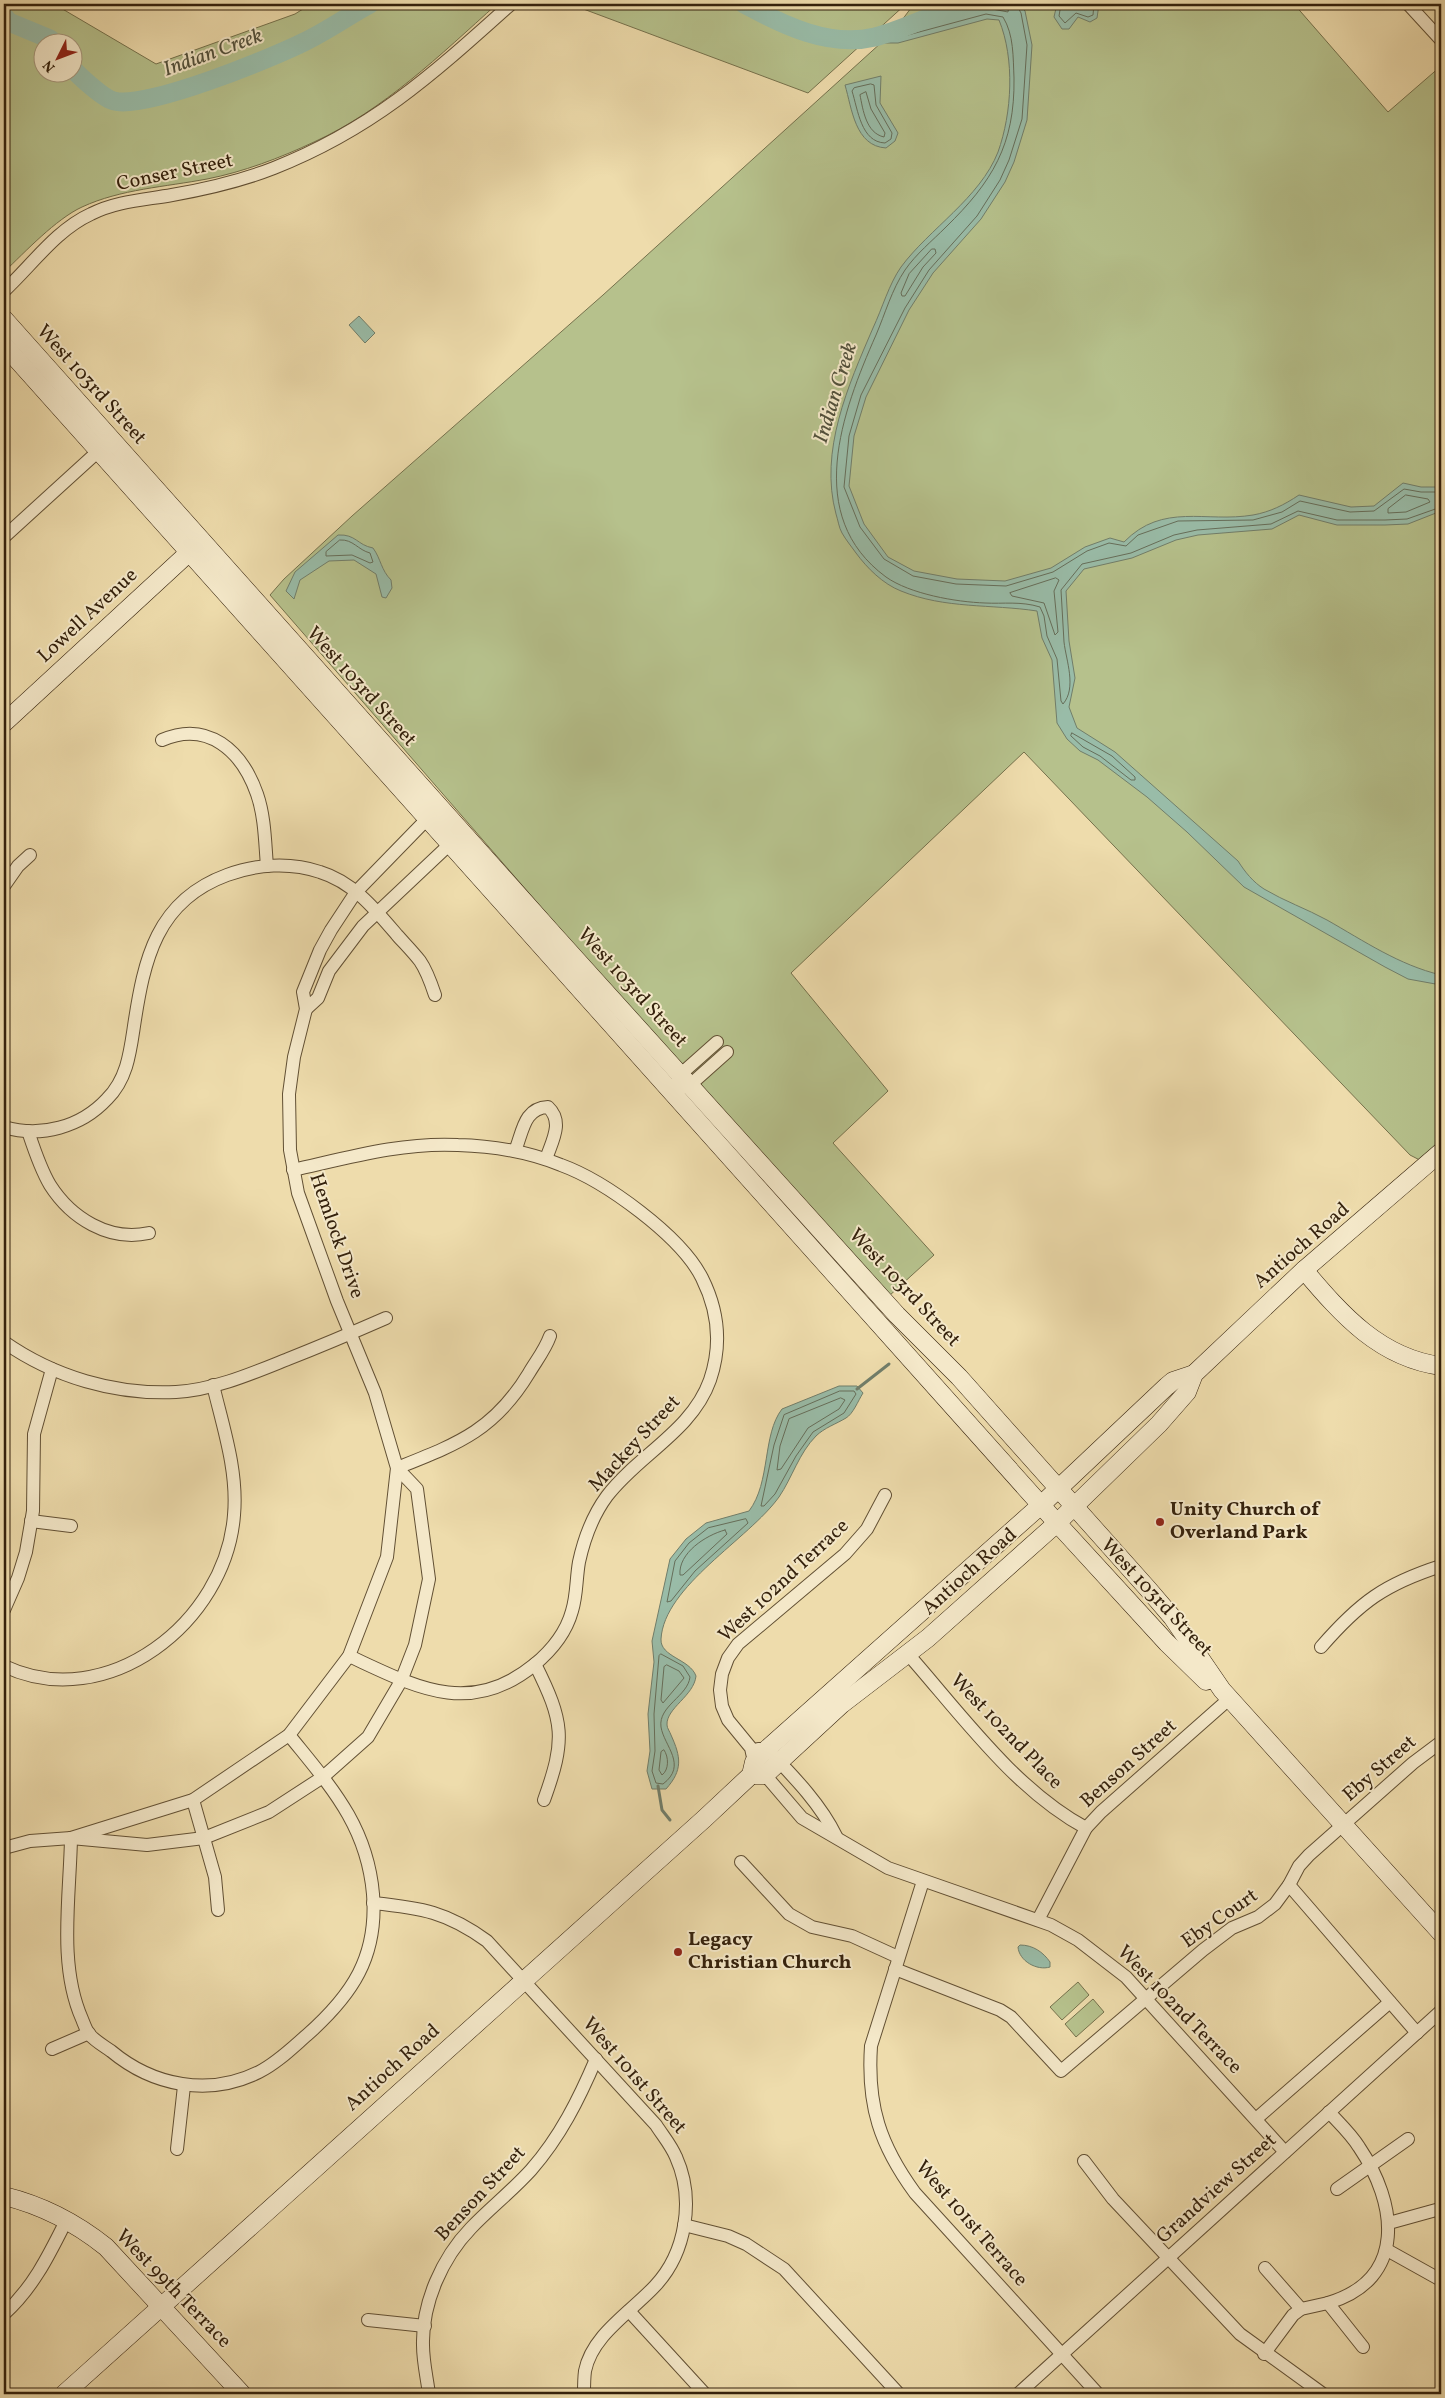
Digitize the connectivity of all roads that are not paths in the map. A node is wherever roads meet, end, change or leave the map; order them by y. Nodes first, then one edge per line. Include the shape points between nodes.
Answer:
1 (511, 4) edge
2 (1408, 4) edge
3 (1441, 40) edge
4 (4, 291) edge
5 (4, 319) edge
6 (4, 345) edge
7 (105, 445) junction
8 (4, 537) edge
9 (202, 541) junction
10 (188, 553) junction
11 (4, 723) edge
12 (162, 740) dead end
13 (427, 819) junction
14 (452, 820) junction
15 (450, 844) junction
16 (30, 855) dead end
17 (267, 866) junction
18 (4, 886) edge
19 (356, 892) junction
20 (377, 911) junction
21 (435, 995) dead end
22 (306, 1009) junction
23 (717, 1042) dead end
24 (727, 1052) dead end
25 (686, 1080) junction
26 (673, 1092) junction
27 (4, 1127) edge
28 (28, 1131) junction
29 (515, 1151) junction
30 (1441, 1152) edge
31 (546, 1159) junction
32 (294, 1170) junction
33 (149, 1233) dead end
34 (1304, 1270) junction
35 (386, 1318) dead end
36 (352, 1333) junction
37 (550, 1336) dead end
38 (4, 1342) edge
39 (1441, 1366) edge
40 (52, 1369) junction
41 (1194, 1374) junction
42 (213, 1385) junction
43 (397, 1468) junction
44 (1058, 1488) junction
45 (885, 1495) dead end
46 (1041, 1505) junction
47 (1074, 1506) junction
48 (31, 1521) junction
49 (1057, 1523) junction
50 (71, 1526) dead end
51 (1441, 1566) edge
52 (4, 1610) edge
53 (1186, 1638) junction
54 (1321, 1646) dead end
55 (907, 1653) junction
56 (349, 1656) junction
57 (1186, 1662) junction
58 (535, 1664) junction
59 (4, 1666) edge
60 (401, 1681) junction
61 (1225, 1695) junction
62 (289, 1735) junction
63 (1441, 1742) edge
64 (758, 1762) junction
65 (779, 1762) junction
66 (323, 1777) junction
67 (193, 1800) junction
68 (544, 1800) dead end
69 (1344, 1826) junction
70 (1086, 1828) junction
71 (836, 1836) junction
72 (71, 1838) junction
73 (204, 1838) junction
74 (4, 1848) edge
75 (742, 1862) dead end
76 (923, 1881) junction
77 (1289, 1885) junction
78 (373, 1903) junction
79 (218, 1910) dead end
80 (1038, 1920) junction
81 (1441, 1933) edge
82 (896, 1963) junction
83 (524, 1979) junction
84 (1148, 2000) junction
85 (1390, 2002) junction
86 (1441, 2011) edge
87 (89, 2033) junction
88 (1416, 2033) junction
89 (52, 2049) dead end
90 (596, 2059) junction
91 (184, 2086) junction
92 (1329, 2112) junction
93 (1256, 2119) junction
94 (1408, 2139) dead end
95 (176, 2149) dead end
96 (1285, 2152) junction
97 (1084, 2161) dead end
98 (1370, 2166) junction
99 (1338, 2189) dead end
100 (4, 2196) edge
101 (1436, 2210) dead end
102 (66, 2221) junction
103 (1390, 2223) junction
104 (684, 2225) junction
105 (1387, 2250) junction
106 (1168, 2258) junction
107 (1265, 2268) dead end
108 (1439, 2278) dead end
109 (1328, 2303) junction
110 (161, 2305) junction
111 (1301, 2309) junction
112 (629, 2311) junction
113 (4, 2314) edge
114 (368, 2320) dead end
115 (425, 2326) junction
116 (1363, 2347) dead end
117 (1062, 2354) junction
118 (1264, 2354) junction
119 (64, 2394) edge
120 (242, 2394) edge
121 (430, 2394) edge
122 (584, 2394) edge
123 (705, 2394) edge
124 (900, 2394) edge
125 (1018, 2394) edge
126 (1098, 2394) edge
127 (1323, 2394) edge

1 - 4 street, Conser Street via 416,87 340,138 272,169 235,181 199,191 120,203 91,214 57,237
2 - 3 street
5 - 7 main road, West 103rd Street
6 - 7 main road, West 103rd Street
7 - 8 street
7 - 9 main road, West 103rd Street
7 - 10 main road, West 103rd Street
9 - 10 main road, Lowell Avenue
9 - 14 main road, West 103rd Street
10 - 11 main road, Lowell Avenue
10 - 13 main road, West 103rd Street
12 - 17 street via 182,733 201,733 227,749 240,762 258,795
13 - 14 street
13 - 15 main road, West 103rd Street
13 - 19 street, Hemlock Drive
14 - 15 street
14 - 25 main road, West 103rd Street
15 - 20 street, Hemlock Drive
15 - 26 main road, West 103rd Street
16 - 18 street
17 - 19 street via 314,870 337,877
17 - 28 street via 234,872 211,882 173,912 150,949 145,964 130,1058 116,1088 88,1116 73,1124 55,1130
19 - 20 street
19 - 22 street, Hemlock Drive via 330,930 308,974 303,992
20 - 21 street via 420,961
20 - 22 street, Hemlock Drive via 344,949 329,971 318,998
22 - 32 street, Hemlock Drive via 289,1094 288,1125
23 - 25 street
24 - 25 street
25 - 26 street
25 - 44 main road, West 103rd Street via 897,1316 959,1377
26 - 46 main road, West 103rd Street
27 - 28 street
28 - 33 street via 51,1186 77,1215 109,1232 136,1236
29 - 31 street
29 - 31 street via 530,1113 537,1108 548,1107 555,1114 557,1124
29 - 32 street via 430,1145 371,1153
30 - 34 main road, Antioch Road
31 - 58 street, Mackey Street via 613,1191 678,1248 702,1277 719,1335 718,1352 700,1402 630,1471 608,1495 595,1516 579,1562 576,1593 568,1622 546,1655
32 - 36 street, Hemlock Drive via 306,1217
34 - 39 main road via 1350,1322 1368,1337 1407,1358
34 - 41 main road, Antioch Road
35 - 36 street
36 - 42 street via 245,1376
36 - 43 street, Hemlock Drive via 375,1393
37 - 43 street via 516,1395 488,1424 456,1444
38 - 40 street
40 - 42 street via 85,1382 139,1391 176,1392
40 - 48 street via 34,1434
41 - 44 main road, Antioch Road via 1173,1380
41 - 47 main road, Antioch Road via 1187,1392 1170,1412
42 - 59 street via 232,1468 234,1516 221,1570 194,1615 142,1658 100,1674 76,1679 43,1679
43 - 56 street, Hemlock Drive via 387,1557
43 - 60 street, Hemlock Drive via 417,1489 429,1579 416,1645
44 - 46 main road, Antioch Road
44 - 47 main road, West 103rd Street
45 - 64 street, West 102nd Terrace via 871,1523 856,1542 738,1644 728,1658 722,1674 722,1706 728,1720
46 - 49 main road, West 103rd Street
46 - 64 main road, Antioch Road
47 - 49 main road, Antioch Road
47 - 53 main road, West 103rd Street via 1148,1589
48 - 50 street
48 - 52 street via 26,1552
49 - 55 main road, Antioch Road
49 - 57 main road, West 103rd Street
51 - 54 street via 1397,1582 1372,1596
53 - 57 main road via 1183,1649
53 - 61 main road, West 103rd Street
55 - 65 main road, Antioch Road via 842,1704
55 - 70 street, West 102nd Place via 987,1744 1047,1804
56 - 60 street, Mackey Street
56 - 62 street, Hemlock Drive
57 - 61 main road, West 103rd Street
58 - 60 street, Mackey Street via 518,1678 466,1694 428,1691
58 - 68 street via 550,1695 559,1730 559,1752
60 - 66 street, Hemlock Drive via 368,1737
61 - 69 main road, West 103rd Street
61 - 70 street, Benson Street
62 - 66 street
62 - 67 street, Hemlock Drive
63 - 69 street, Eby Street via 1413,1762
64 - 65 main road, Antioch Road
64 - 71 street, West 102nd Terrace via 802,1818
64 - 83 main road, Antioch Road
65 - 71 street, West 102nd Terrace via 828,1818
66 - 73 street, Hemlock Drive via 269,1812
66 - 78 street via 356,1827 370,1873
67 - 72 street, Hemlock Drive
67 - 73 street
69 - 77 street, Eby Court via 1299,1866
69 - 81 main road, West 103rd Street
70 - 80 street, Benson Street
71 - 76 street, West 102nd Terrace via 888,1868
72 - 73 street, Hemlock Drive via 147,1845
72 - 74 street, Hemlock Drive via 40,1840
72 - 87 street via 67,1958 77,2008
73 - 79 street via 215,1878
75 - 82 street via 789,1914 812,1927 852,1936
76 - 80 street, West 102nd Terrace
76 - 82 street, West 101st Terrace
77 - 84 street, Eby Court via 1275,1904 1258,1917 1232,1928
77 - 85 street
78 - 83 street, West 101st Street via 448,1917 468,1927
78 - 91 street via 367,1955 358,1977 332,2013 283,2056 259,2072 234,2082
80 - 84 street, West 102nd Terrace via 1078,1940 1106,1959
82 - 84 street, Eby Court via 1011,2017 1061,2071
82 - 117 street, West 101st Terrace via 871,2046 869,2074 873,2108 886,2148 915,2193
83 - 90 street, West 101st Street
83 - 110 main road, Antioch Road
84 - 93 street, West 102nd Terrace
85 - 88 street
85 - 93 street
86 - 88 street, Grandview Street
87 - 89 street
87 - 91 street via 135,2070
88 - 92 street, Grandview Street
90 - 104 street, West 101st Street via 669,2144 682,2175 686,2211
90 - 115 street, Benson Street via 572,2112 532,2170 470,2228 454,2248 441,2270
91 - 95 street
92 - 96 street, Grandview Street
92 - 98 street via 1359,2147
93 - 96 street, West 102nd Terrace
94 - 98 street
96 - 106 street, Grandview Street
97 - 106 street via 1113,2199
98 - 99 street
98 - 103 street via 1384,2197
100 - 102 main road, West 99th Terrace via 40,2207
101 - 103 street
102 - 110 main road, West 99th Terrace via 106,2247
102 - 113 street via 34,2281
103 - 105 street
104 - 112 street, West 101st Street via 679,2247 664,2275
104 - 124 street via 728,2236 784,2269
105 - 108 street
105 - 109 street via 1367,2282 1341,2299
106 - 117 street, Grandview Street
106 - 118 street via 1240,2334
107 - 111 street
109 - 111 street
109 - 116 street
110 - 119 main road, Antioch Road
110 - 120 main road, West 99th Terrace
111 - 118 street
112 - 122 street, West 101st Street via 594,2351 585,2370
112 - 123 street
114 - 115 street
115 - 121 street, Benson Street via 424,2362
117 - 125 street, Grandview Street
117 - 126 street, West 101st Terrace
118 - 127 street

